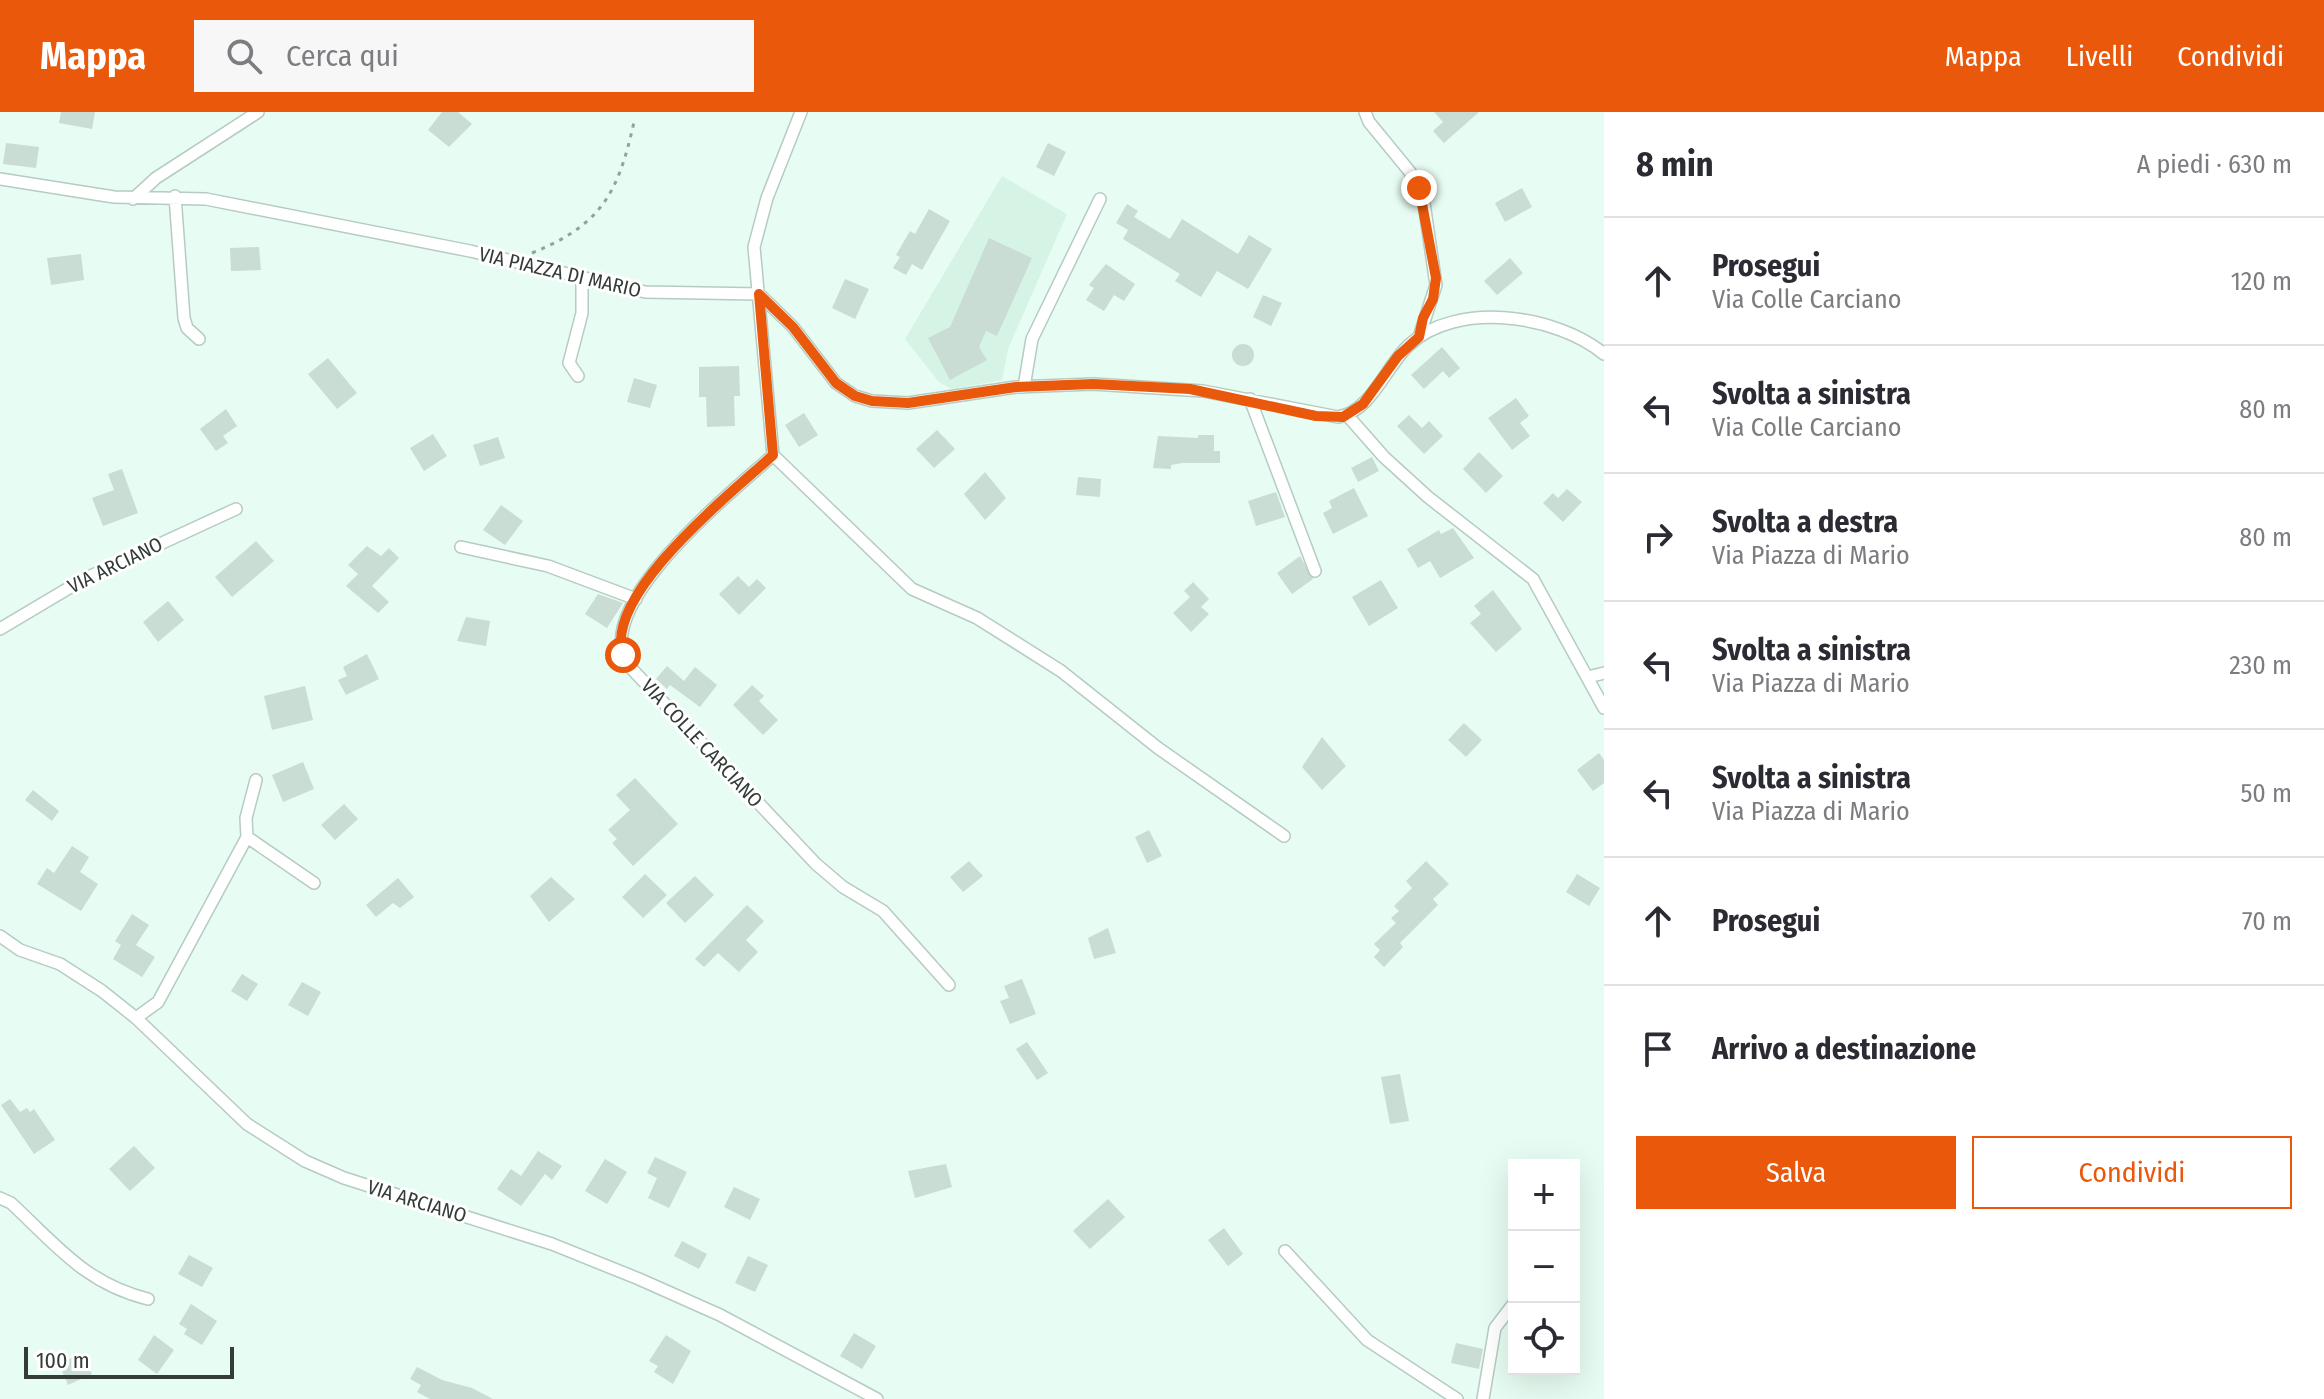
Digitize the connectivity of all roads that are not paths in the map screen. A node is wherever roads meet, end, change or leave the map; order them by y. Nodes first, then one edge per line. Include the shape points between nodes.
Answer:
1 (258, 112) edge
2 (801, 112) edge
3 (1365, 112) edge
4 (0, 179) edge
5 (175, 196) junction
6 (133, 199) junction
7 (1100, 199) dead end
8 (582, 279) junction
9 (759, 294) junction
10 (1419, 337) junction
11 (199, 339) dead end
12 (1604, 354) edge
13 (578, 376) dead end
14 (1024, 387) junction
15 (1250, 399) junction
16 (1347, 415) junction
17 (773, 455) junction
18 (236, 509) dead end
19 (461, 547) dead end
20 (1315, 571) dead end
21 (636, 599) junction
22 (0, 629) edge
23 (1604, 673) edge
24 (1588, 677) junction
25 (1604, 708) edge
26 (256, 780) dead end
27 (1284, 836) dead end
28 (247, 837) junction
29 (314, 883) dead end
30 (0, 936) edge
31 (949, 985) dead end
32 (136, 1018) junction
33 (0, 1198) edge
34 (1285, 1251) dead end
35 (148, 1299) dead end
36 (1508, 1311) edge
37 (877, 1399) edge
38 (1457, 1399) edge
39 (1483, 1399) edge

1 - 6 street via 156,178
2 - 9 street via 757,230
3 - 10 street via 1423,198 1436,278
4 - 6 street, VIA PIAZZA DI MARIO
5 - 6 street, VIA PIAZZA DI MARIO
5 - 8 street, VIA PIAZZA DI MARIO via 514,261
5 - 11 street via 185,323
7 - 14 street via 1032,339
8 - 9 street, VIA PIAZZA DI MARIO via 645,292
8 - 13 street via 582,313 569,363
9 - 14 street via 793,327 836,383 859,398 908,403
9 - 17 street
10 - 12 street via 1452,324 1526,320 1566,331
10 - 16 street via 1363,404
14 - 15 street via 1155,387
15 - 16 street via 1316,416
15 - 20 street
16 - 24 street via 1428,497 1533,579
17 - 21 street, VIA COLLE CARCIANO via 673,548
17 - 27 street via 915,590 977,618 1061,671 1158,748
18 - 22 street, VIA ARCIANO via 84,579
19 - 21 street via 548,566
21 - 31 street, VIA COLLE CARCIANO via 621,637 626,662 816,864 883,911
23 - 24 street
24 - 25 street
26 - 28 street
28 - 29 street
28 - 32 street via 158,1002
30 - 32 street, VIA ARCIANO via 73,972
32 - 37 street, VIA ARCIANO via 247,1124 310,1164 552,1244 639,1279 720,1315
33 - 35 street via 96,1280
34 - 38 street via 1367,1340
36 - 39 street via 1495,1328

